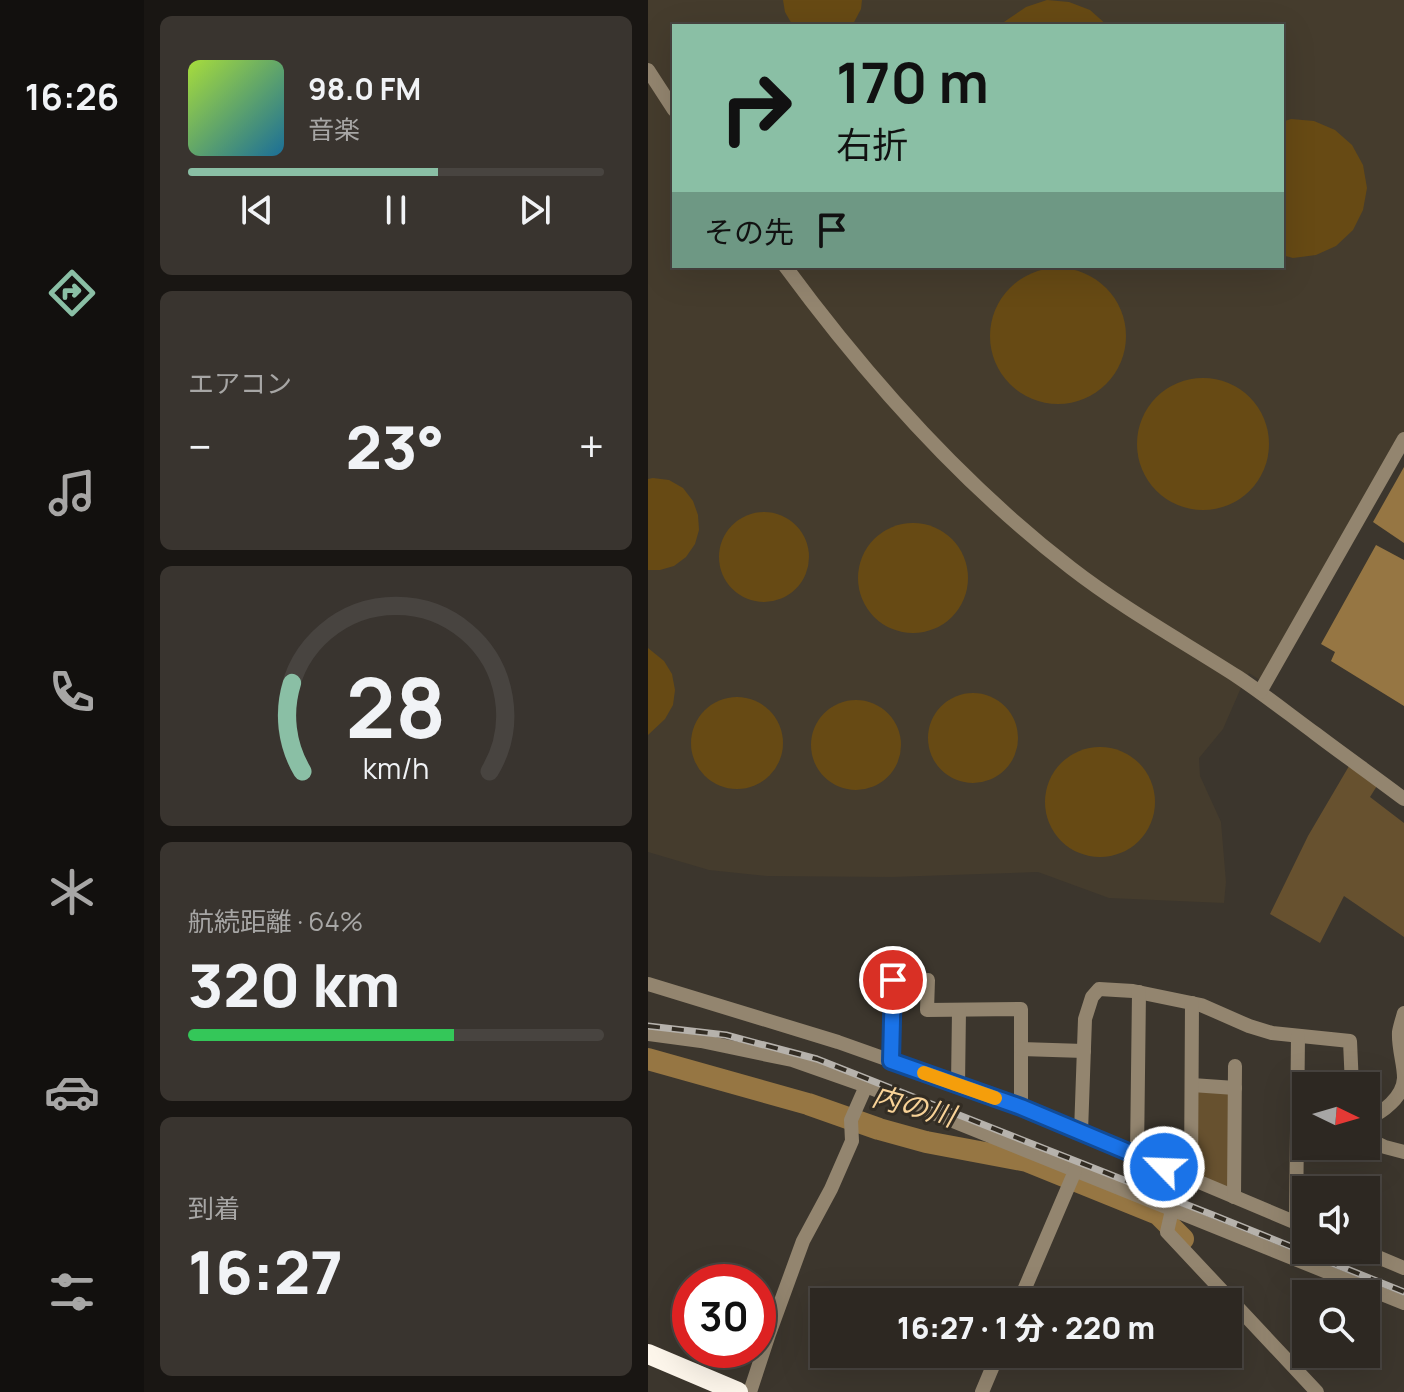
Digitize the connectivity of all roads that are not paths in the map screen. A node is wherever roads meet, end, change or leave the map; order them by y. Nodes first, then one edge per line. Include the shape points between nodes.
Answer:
1 (648, 70) edge
2 (672, 107) edge
3 (787, 268) edge
4 (1404, 439) edge
5 (1260, 692) junction
6 (1404, 799) edge
7 (893, 980) dead end
8 (928, 980) dead end
9 (648, 984) edge
10 (1139, 992) junction
11 (1192, 1003) junction
12 (959, 1010) junction
13 (1404, 1013) edge
14 (648, 1034) edge
15 (1298, 1036) junction
16 (1021, 1049) junction
17 (1084, 1051) junction
18 (891, 1061) junction
19 (1235, 1066) dead end
20 (1300, 1072) edge
21 (1351, 1072) edge
22 (958, 1085) junction
23 (1192, 1085) junction
24 (866, 1086) junction
25 (1235, 1088) junction
26 (1021, 1107) junction
27 (1380, 1112) edge
28 (1081, 1132) junction
29 (1380, 1145) edge
30 (1404, 1152) edge
31 (1137, 1155) junction
32 (1075, 1171) junction
33 (1191, 1179) junction
34 (1234, 1197) junction
35 (1172, 1210) junction
36 (1292, 1221) edge
37 (1380, 1258) edge
38 (1404, 1268) edge
39 (1025, 1288) edge
40 (1404, 1303) edge
41 (648, 1354) edge
42 (992, 1368) edge
43 (738, 1392) edge
44 (750, 1392) edge
45 (982, 1392) edge
46 (1317, 1392) edge

1 - 2 street
3 - 5 street via 913,420 1019,525 1107,594
4 - 5 street
5 - 6 street
7 - 18 street
8 - 12 street via 927,1010
9 - 18 street
10 - 11 street
10 - 17 street via 1095,992 1086,1013
10 - 31 street
11 - 15 street via 1260,1030
11 - 23 street
12 - 16 street via 1021,1009
12 - 22 street
13 - 27 street via 1399,1036 1403,1085
14 - 24 street via 792,1060
15 - 20 street
15 - 21 street via 1350,1041
16 - 17 street
16 - 26 street
17 - 28 street
18 - 22 street
19 - 25 street
22 - 26 street
23 - 25 street
23 - 33 street
24 - 32 street
24 - 44 street via 851,1120 852,1141 803,1241
25 - 34 street
26 - 28 street
28 - 31 street
29 - 30 street
31 - 33 street
32 - 35 street
32 - 39 street
33 - 34 street
34 - 36 street
35 - 40 street
35 - 46 street via 1167,1232
37 - 38 street
41 - 43 highway
42 - 45 street

